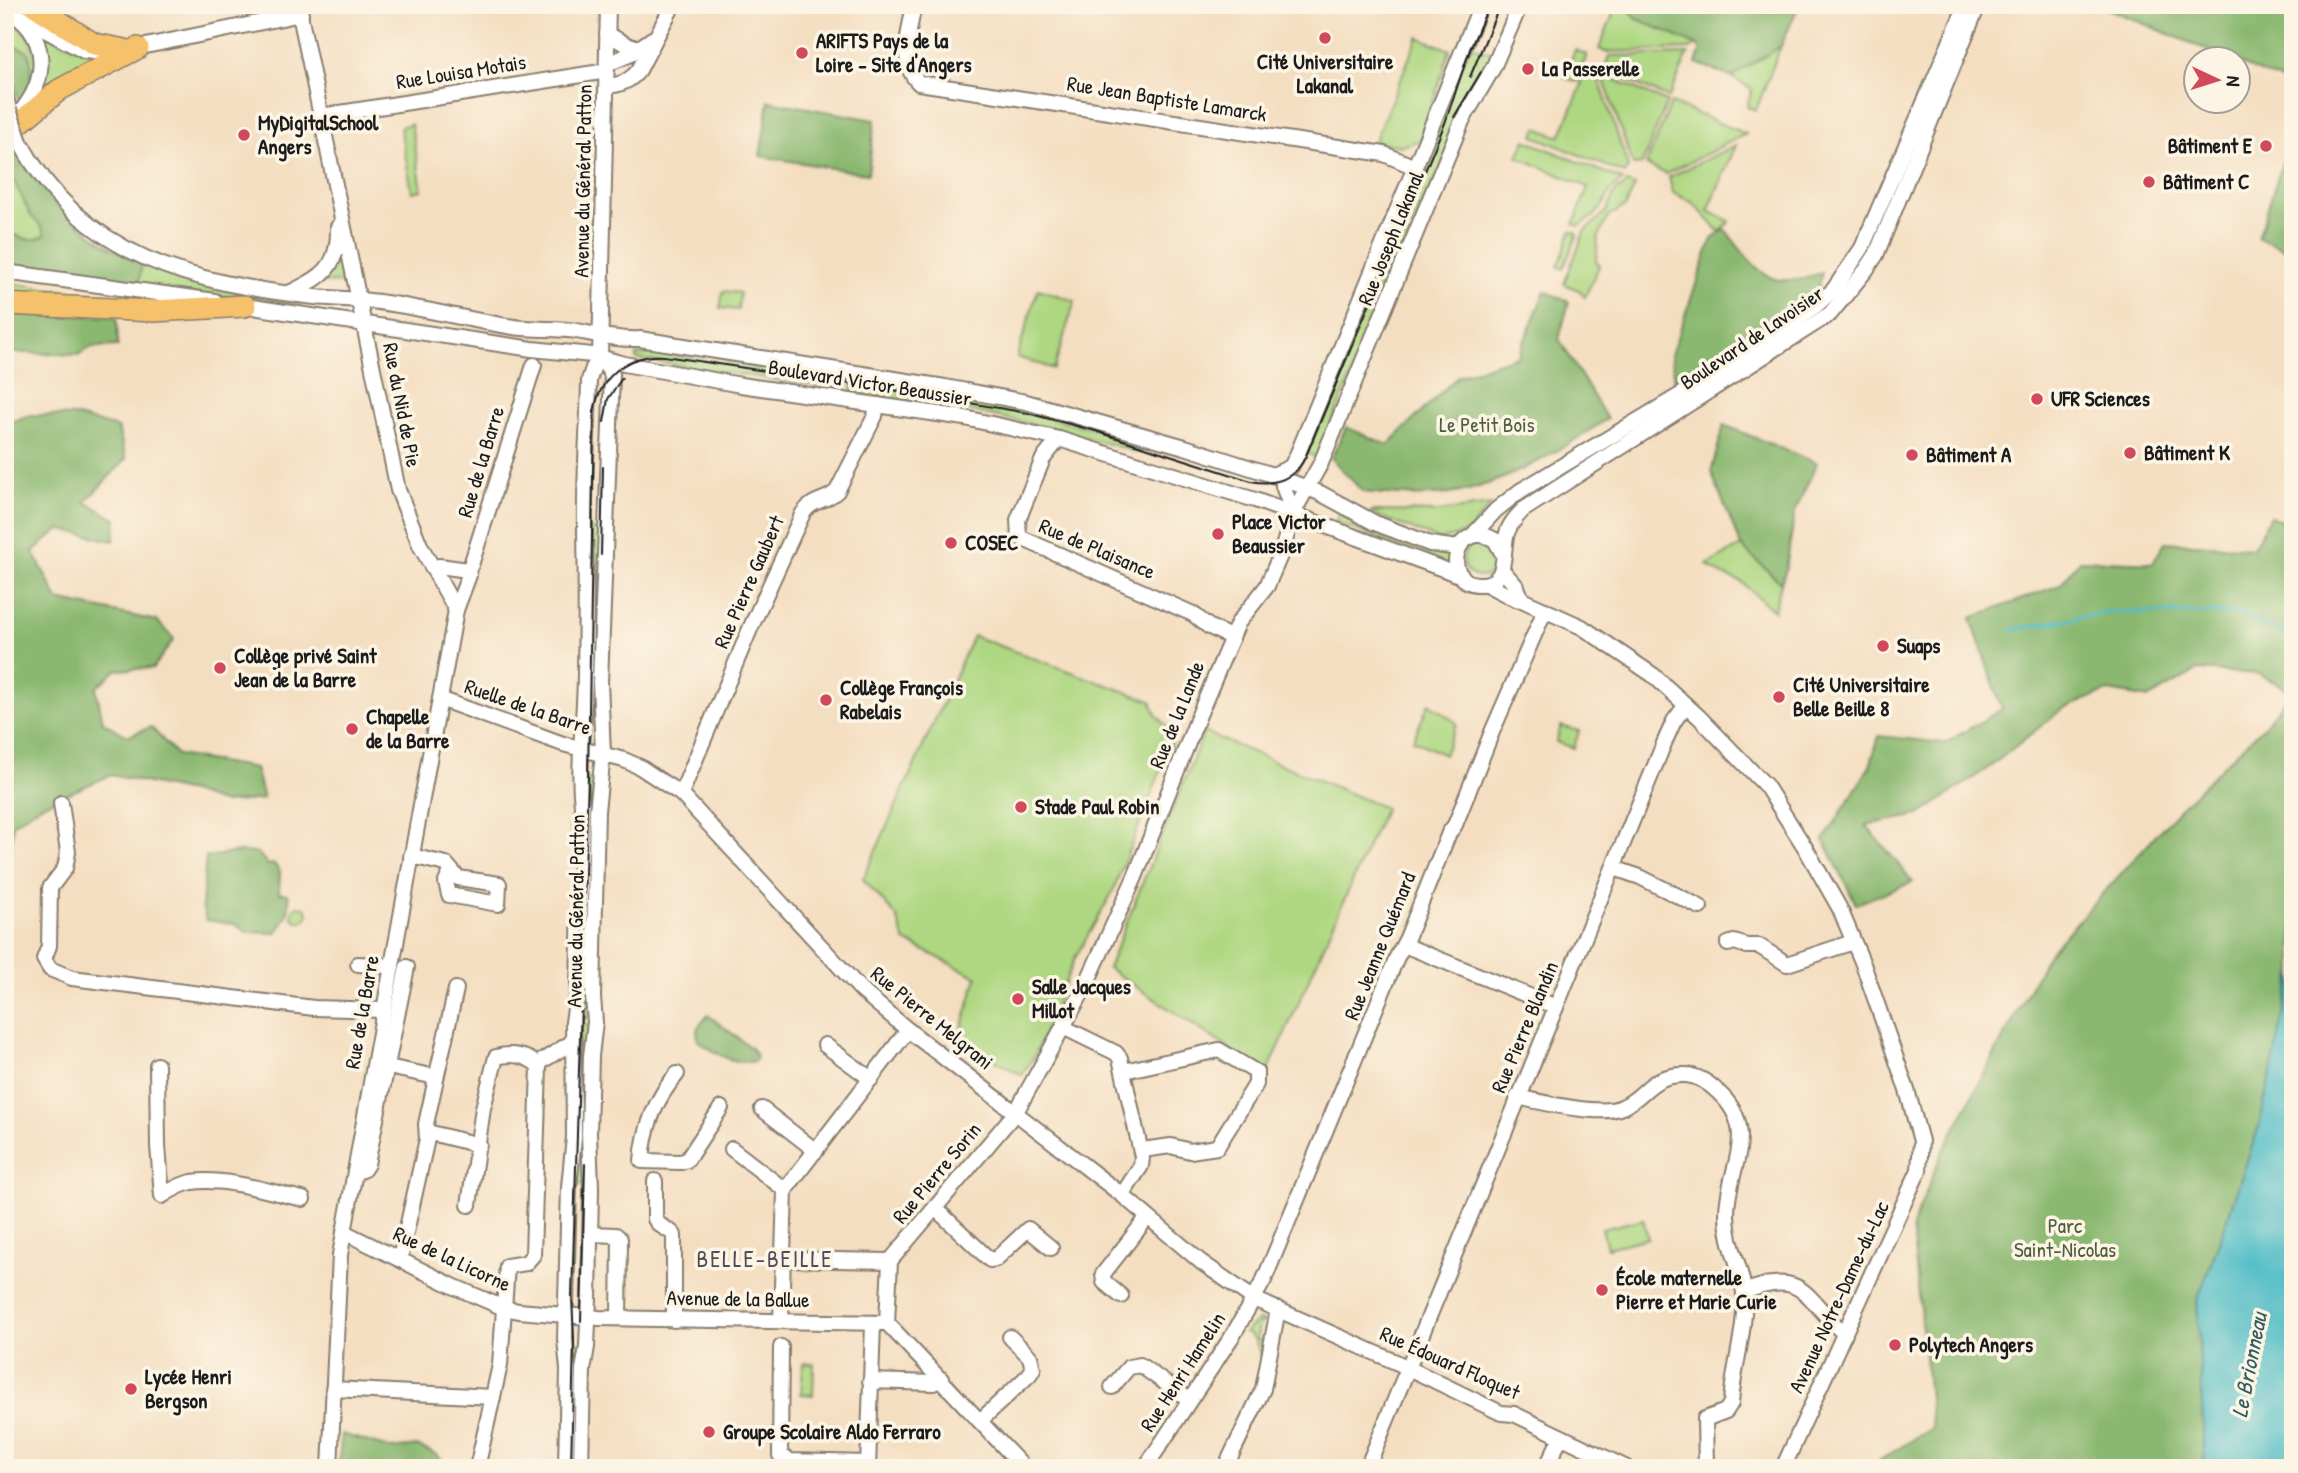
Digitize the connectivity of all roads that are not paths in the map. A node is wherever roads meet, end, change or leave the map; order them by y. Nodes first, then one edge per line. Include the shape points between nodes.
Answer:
1 (608, 5) edge
2 (673, 5) edge
3 (914, 5) edge
4 (1481, 5) edge
5 (1520, 5) edge
6 (1966, 5) edge
7 (1978, 5) edge
8 (301, 8) edge
9 (5, 9) edge
10 (27, 11) edge
11 (658, 33) junction
12 (607, 34) junction
13 (643, 47) junction
14 (131, 49) junction
15 (629, 55) junction
16 (639, 70) junction
17 (607, 74) junction
18 (5, 94) edge
19 (321, 116) junction
20 (5, 128) edge
21 (13, 139) edge
22 (1415, 167) junction
23 (337, 198) junction
24 (5, 272) edge
25 (289, 293) junction
26 (360, 300) junction
27 (5, 304) edge
28 (249, 307) junction
29 (365, 324) junction
30 (601, 335) junction
31 (600, 358) junction
32 (534, 365) dead end
33 (877, 405) junction
34 (1037, 434) junction
35 (1059, 439) junction
36 (1043, 459) junction
37 (1282, 474) junction
38 (1308, 490) junction
39 (1293, 513) junction
40 (1471, 537) junction
41 (1458, 548) junction
42 (1503, 563) junction
43 (432, 568) junction
44 (468, 570) junction
45 (1462, 576) junction
46 (1486, 584) junction
47 (1522, 600) junction
48 (456, 610) junction
49 (1545, 610) junction
50 (1232, 638) junction
51 (440, 699) junction
52 (1686, 705) junction
53 (580, 749) junction
54 (603, 754) junction
55 (681, 794) junction
56 (61, 803) dead end
57 (411, 856) junction
58 (1614, 868) junction
59 (451, 872) dead end
60 (1700, 907) dead end
61 (1853, 942) junction
62 (1728, 944) dead end
63 (1404, 945) junction
64 (358, 964) dead end
65 (392, 966) junction
66 (407, 967) dead end
67 (456, 989) dead end
68 (1556, 1007) junction
69 (384, 1010) junction
70 (1063, 1027) junction
71 (908, 1030) junction
72 (574, 1041) junction
73 (825, 1045) dead end
74 (157, 1065) dead end
75 (539, 1066) junction
76 (388, 1067) junction
77 (1124, 1070) junction
78 (677, 1074) dead end
79 (436, 1077) junction
80 (871, 1079) junction
81 (1517, 1097) junction
82 (721, 1108) dead end
83 (762, 1109) dead end
84 (1016, 1112) junction
85 (427, 1132) junction
86 (479, 1145) junction
87 (732, 1149) dead end
88 (816, 1150) junction
89 (1142, 1150) junction
90 (361, 1168) junction
91 (654, 1181) dead end
92 (785, 1190) junction
93 (1122, 1195) junction
94 (303, 1199) dead end
95 (469, 1205) dead end
96 (935, 1208) junction
97 (1147, 1218) junction
98 (344, 1232) junction
99 (590, 1234) junction
100 (1051, 1248) dead end
101 (782, 1258) junction
102 (400, 1259) junction
103 (890, 1261) junction
104 (1744, 1293) junction
105 (1121, 1296) dead end
106 (1254, 1299) junction
107 (503, 1308) junction
108 (1278, 1309) junction
109 (566, 1316) junction
110 (588, 1317) junction
111 (619, 1318) junction
112 (674, 1320) junction
113 (781, 1321) junction
114 (880, 1323) junction
115 (1845, 1334) junction
116 (1010, 1337) dead end
117 (781, 1347) dead end
118 (1407, 1368) junction
119 (941, 1379) junction
120 (870, 1381) junction
121 (1112, 1387) dead end
122 (333, 1389) junction
123 (494, 1397) junction
124 (1189, 1400) junction
125 (981, 1420) junction
126 (1561, 1437) junction
127 (868, 1465) edge
128 (330, 1468) edge
129 (477, 1468) edge
130 (566, 1468) edge
131 (581, 1468) edge
132 (1024, 1468) edge
133 (1145, 1468) edge
134 (1225, 1468) edge
135 (1367, 1468) edge
136 (1546, 1468) edge
137 (1627, 1468) edge
138 (1706, 1468) edge
139 (1783, 1468) edge

1 - 12 street, Avenue du Général Patton
2 - 11 street
3 - 22 street, Rue Jean Baptiste Lamarck via 907,53 913,77 924,84 1384,154
4 - 22 street, Rue Joseph Lakanal
5 - 38 street, Rue Joseph Lakanal via 1493,68 1462,121
6 - 40 street, Boulevard de Lavoisier via 1862,248 1834,289 1727,367 1520,491
7 - 42 street, Boulevard de Lavoisier via 1876,255 1851,290 1830,314 1755,365 1523,510 1508,530
8 - 14 street
8 - 19 street, Rue du Nid de Pie
9 - 10 street
10 - 14 highway via 94,44
10 - 20 street via 41,64 39,84
11 - 13 street
11 - 16 street
12 - 13 street via 631,47
12 - 17 street, Avenue du Général Patton
13 - 15 street
14 - 21 highway via 59,90
15 - 16 street
15 - 17 street
16 - 17 street via 625,83
17 - 19 street, Rue Louisa Motais
17 - 30 street, Avenue du Général Patton
18 - 21 street, Boulevard Victor Beaussier, bridge
19 - 23 street, Rue du Nid de Pie
21 - 25 street, Boulevard Victor Beaussier via 78,216 128,250 223,284
22 - 37 street, Rue Joseph Lakanal
23 - 25 street, Rue du Nid de Pie via 339,246 335,258 323,275
23 - 26 street, Rue du Nid de Pie
24 - 28 street, Boulevard Victor Beaussier
25 - 26 street, Boulevard Victor Beaussier
26 - 28 street, Boulevard Victor Beaussier via 354,312
26 - 29 street, Rue du Nid de Pie
26 - 30 street, Boulevard Victor Beaussier via 516,327
27 - 28 highway via 154,311
28 - 29 street, Boulevard Victor Beaussier
29 - 31 street, Boulevard Victor Beaussier
29 - 43 street, Rue du Nid de Pie via 398,490
30 - 31 street, Avenue du Général Patton
30 - 37 street, Boulevard Victor Beaussier via 1026,402
31 - 33 street, Boulevard Victor Beaussier
31 - 53 street, Avenue du Général Patton via 589,380 585,696
31 - 54 street, Avenue du Général Patton via 612,374 600,682
32 - 44 street, Rue de la Barre
33 - 34 street, Boulevard Victor Beaussier
33 - 55 street, Rue Pierre Gaubert via 834,494 814,502 803,513
34 - 35 street, Boulevard Victor Beaussier
34 - 36 street
35 - 36 street, Rue de Plaisance
35 - 39 street, Boulevard Victor Beaussier
36 - 50 street, Rue de Plaisance via 1018,520 1018,537 1193,614
37 - 38 street, Boulevard Victor Beaussier
37 - 39 street
38 - 39 street, Rue de la Lande
38 - 41 street, Boulevard Victor Beaussier via 1375,523 1430,544
39 - 45 street, Boulevard Victor Beaussier
39 - 50 street, Rue de la Lande via 1267,586
40 - 41 street
40 - 42 street via 1484,535 1495,540
41 - 45 street via 1456,563
42 - 46 street via 1497,577
42 - 47 street
43 - 44 street
43 - 48 street, Rue du Nid de Pie
44 - 48 street, Rue de la Barre
45 - 46 street
46 - 47 street
47 - 49 street
48 - 51 street, Rue de la Barre
49 - 52 street via 1616,648
49 - 63 street, Rue Jeanne Quémard
50 - 70 street, Rue de la Lande via 1128,894
51 - 53 street, Ruelle de la Barre
51 - 57 street, Rue de la Barre
52 - 58 street, Rue Pierre Blandin via 1665,741
52 - 61 street via 1766,786 1827,885
53 - 54 street, Ruelle de la Barre
53 - 72 street, Avenue du Général Patton
54 - 55 street, Rue Pierre Melgrani via 640,767
54 - 99 street, Avenue du Général Patton via 597,811
55 - 71 street, Rue Pierre Melgrani via 862,991
56 - 69 street via 68,852 65,869 50,888 49,946 44,959 50,969 72,978 314,1009
57 - 59 street via 446,864
57 - 65 street, Rue de la Barre
58 - 60 street
58 - 68 street, Rue Pierre Blandin
61 - 62 street via 1787,964 1759,946
61 - 115 street, Avenue Notre-Dame-du-Lac via 1895,1050 1921,1141 1919,1170
63 - 68 street
63 - 106 street, Rue Jeanne Quémard
64 - 65 street
65 - 69 street, Rue de la Barre
66 - 76 street
67 - 79 street
68 - 81 street, Rue Pierre Blandin
69 - 90 street, Rue de la Barre
70 - 77 street via 1116,1053
70 - 84 street, Rue de la Lande
71 - 80 street
71 - 84 street, Rue Pierre Melgrani
72 - 75 street
72 - 109 street, Avenue du Général Patton
73 - 80 street
74 - 94 street via 162,1196 191,1182 204,1182
75 - 86 street via 531,1058 496,1057
75 - 107 street via 533,1255 526,1263 508,1266
76 - 79 street
76 - 90 street
77 - 89 street
77 - 89 street via 1219,1050 1256,1072 1256,1084 1217,1147
78 - 82 street via 661,1096 646,1131 642,1161 687,1160
79 - 85 street
80 - 88 street
81 - 104 street via 1610,1111 1628,1104 1662,1078 1689,1075 1714,1088 1728,1101 1739,1124 1740,1156 1729,1190 1727,1225
81 - 118 street, Rue Pierre Blandin
83 - 88 street
84 - 93 street, Rue Pierre Melgrani
84 - 96 street, Rue Pierre Sorin
85 - 86 street
85 - 102 street
86 - 95 street
87 - 92 street
88 - 92 street
89 - 93 street via 1141,1167
90 - 98 street, Rue de la Barre
91 - 112 street via 655,1219 674,1235
92 - 101 street
93 - 97 street, Rue Pierre Melgrani
96 - 100 street via 990,1261 1028,1229
96 - 103 street, Rue Pierre Sorin
97 - 105 street via 1103,1274 1106,1285
97 - 106 street, Rue Pierre Melgrani
98 - 102 street, Rue de la Licorne
98 - 122 street, Rue de la Barre
99 - 110 street, Avenue du Général Patton
99 - 111 street via 620,1238
101 - 103 street
101 - 113 street
102 - 107 street, Rue de la Licorne
103 - 114 street
104 - 115 street via 1772,1283 1801,1288
104 - 138 street via 1731,1403 1726,1411 1705,1419
106 - 108 street, Rue Édouard Floquet
106 - 124 street, Rue Henri Hamelin
107 - 109 street, Rue de la Licorne
107 - 123 street
108 - 118 street, Rue Édouard Floquet
108 - 134 street via 1264,1389
109 - 110 street, Rue de la Licorne
109 - 130 street, Avenue du Général Patton
110 - 111 street, Avenue de la Ballue
110 - 131 street, Avenue du Général Patton
111 - 112 street, Avenue de la Ballue
112 - 113 street, Avenue de la Ballue
113 - 114 street, Avenue de la Ballue
114 - 119 street
114 - 120 street
115 - 139 street, Avenue Notre-Dame-du-Lac
116 - 125 street via 1030,1357 1032,1369
117 - 127 street via 780,1455 789,1461
118 - 126 street, Rue Édouard Floquet
118 - 135 street, Rue Pierre Blandin
119 - 120 street via 934,1383
119 - 125 street
120 - 127 street
121 - 124 street via 1129,1367 1140,1365
122 - 123 street
122 - 128 street, Rue de la Barre
123 - 129 street
124 - 133 street, Rue Henri Hamelin
125 - 132 street
126 - 136 street
126 - 137 street, Rue Édouard Floquet

